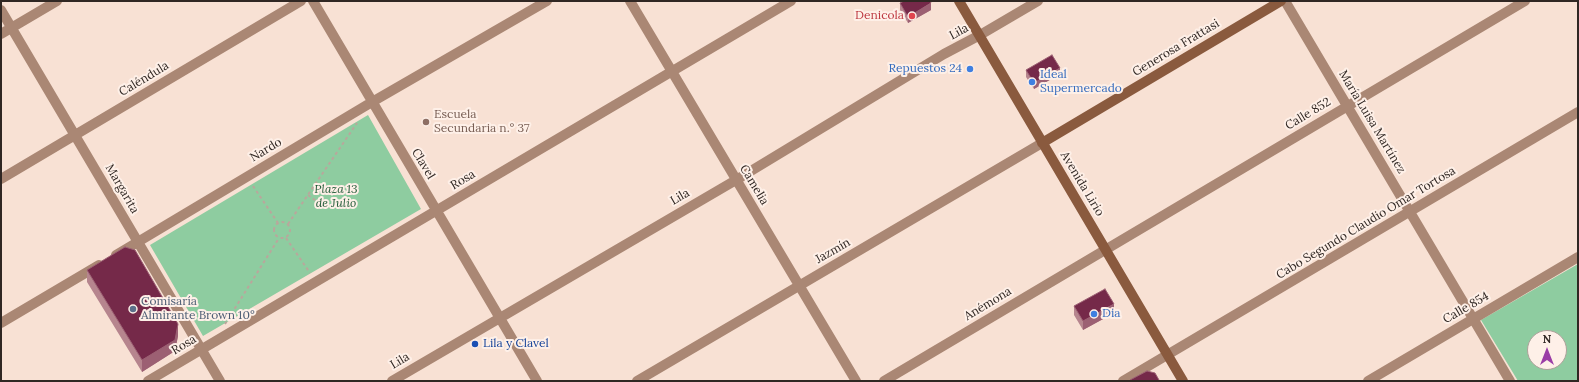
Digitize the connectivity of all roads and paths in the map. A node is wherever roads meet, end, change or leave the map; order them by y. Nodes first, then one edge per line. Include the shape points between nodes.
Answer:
1 (57, 1) edge
2 (301, 1) edge
3 (313, 1) edge
4 (547, 1) edge
5 (630, 1) edge
6 (791, 1) edge
7 (959, 1) edge
8 (1038, 1) edge
9 (1281, 1) edge
10 (1285, 1) edge
11 (1525, 1) edge
12 (1, 10) edge
13 (11, 28) junction
14 (1, 34) edge
15 (980, 35) junction
16 (672, 71) junction
17 (372, 102) junction
18 (1347, 106) junction
19 (1578, 112) edge
20 (359, 121) dead end
21 (75, 135) junction
22 (1042, 143) junction
23 (247, 176) junction
24 (1, 179) edge
25 (736, 180) junction
26 (308, 195) junction
27 (326, 208) dead end
28 (436, 211) junction
29 (1410, 212) junction
30 (278, 223) junction
31 (288, 224) junction
32 (279, 238) junction
33 (286, 238) junction
34 (138, 242) junction
35 (1106, 249) junction
36 (1578, 257) edge
37 (316, 282) junction
38 (799, 286) junction
39 (499, 317) junction
40 (1473, 319) junction
41 (1, 323) edge
42 (213, 342) junction
43 (202, 350) junction
44 (1167, 355) junction
45 (148, 381) edge
46 (220, 381) edge
47 (392, 381) edge
48 (537, 381) edge
49 (637, 381) edge
50 (856, 381) edge
51 (884, 381) edge
52 (1123, 381) edge
53 (1183, 381) edge
54 (1368, 381) edge
55 (1510, 381) edge

1 - 13 street
2 - 21 street, Caléndula
3 - 17 street, Clavel
4 - 17 street, Nardo
5 - 16 street, Camelia
6 - 16 street, Rosa
7 - 15 main road, Avenida Lirio
8 - 15 street, Lila
9 - 22 main road, Generosa Frattasi
10 - 18 street, María Luisa Martínez
11 - 18 street, Calle 852
12 - 13 street, Margarita
13 - 14 street
13 - 21 street, Margarita
15 - 22 main road, Avenida Lirio
15 - 25 street, Lila via 944,54
16 - 25 street, Camelia
16 - 28 street, Rosa
17 - 23 street, Nardo
17 - 28 street, Clavel
18 - 29 street, María Luisa Martínez
18 - 35 street, Calle 852
19 - 29 street, Cabo Segundo Claudio Omar Tortosa
20 - 26 path
21 - 24 street, Caléndula
21 - 34 street, Margarita
22 - 35 main road, Avenida Lirio
22 - 38 street, Jazmín
23 - 30 path
23 - 34 street, Nardo
25 - 38 street, Camelia
25 - 39 street, Lila
26 - 27 path
26 - 31 path
28 - 37 street, Rosa
28 - 39 street, Clavel
29 - 40 street, María Luisa Martínez
29 - 44 street, Cabo Segundo Claudio Omar Tortosa
30 - 31 path
30 - 32 path via 273,229 274,235
31 - 33 path via 291,230
32 - 33 path
32 - 42 path
33 - 37 path
34 - 41 street, Nardo
34 - 43 street, Margarita
35 - 44 main road, Avenida Lirio
35 - 51 street, Anémona
36 - 40 street, Calle 854
37 - 42 street, Rosa
38 - 49 street, Jazmín
38 - 50 street, Camelia
39 - 47 street, Lila
39 - 48 street, Clavel
40 - 54 street, Calle 854
40 - 55 street, María Luisa Martínez
42 - 43 street, Rosa
43 - 45 street, Rosa
43 - 46 street, Margarita
44 - 52 street, Cabo Segundo Claudio Omar Tortosa
44 - 53 main road, Avenida Lirio

